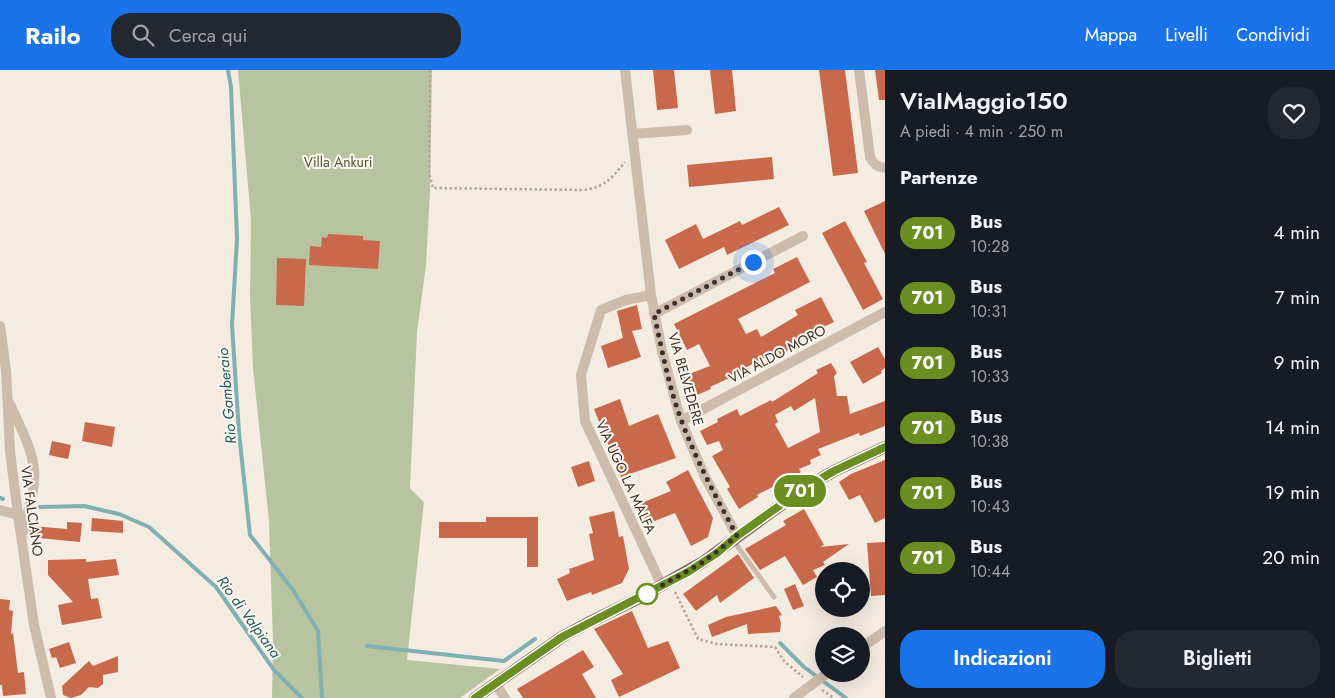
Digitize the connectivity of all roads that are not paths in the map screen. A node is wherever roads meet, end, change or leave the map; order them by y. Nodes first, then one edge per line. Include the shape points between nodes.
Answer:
1 (625, 70) edge
2 (859, 70) edge
3 (687, 130) dead end
4 (632, 134) junction
5 (885, 168) edge
6 (803, 236) dead end
7 (651, 295) junction
8 (885, 312) edge
9 (654, 314) junction
10 (0, 326) edge
11 (8, 399) junction
12 (681, 421) junction
13 (885, 447) edge
14 (0, 510) edge
15 (18, 515) junction
16 (22, 538) junction
17 (735, 538) junction
18 (665, 584) junction
19 (774, 597) dead end
20 (885, 631) edge
21 (870, 642) edge
22 (496, 682) junction
23 (815, 682) edge
24 (51, 698) edge
25 (475, 698) edge
26 (505, 698) edge
27 (794, 698) edge

1 - 4 street, VIA BELVEDERE
2 - 5 street via 870,157 876,165
3 - 4 street
4 - 7 street, VIA BELVEDERE
6 - 9 street
7 - 9 street, VIA BELVEDERE
7 - 18 street, VIA UGO LA MALFA via 601,310 581,375 585,421
8 - 12 street, VIA ALDO MORO
9 - 12 street, VIA BELVEDERE
10 - 11 street, VIA FALCIANO
11 - 15 street, VIA FALCIANO
11 - 16 street via 34,470
12 - 17 street, VIA BELVEDERE
13 - 17 main road via 803,489
14 - 15 street
15 - 16 street, VIA FALCIANO
16 - 24 street, VIA FALCIANO via 34,625
17 - 18 main road
17 - 19 lane
18 - 22 main road via 562,637
20 - 21 street
22 - 25 main road
22 - 26 street
23 - 27 street, bridge

